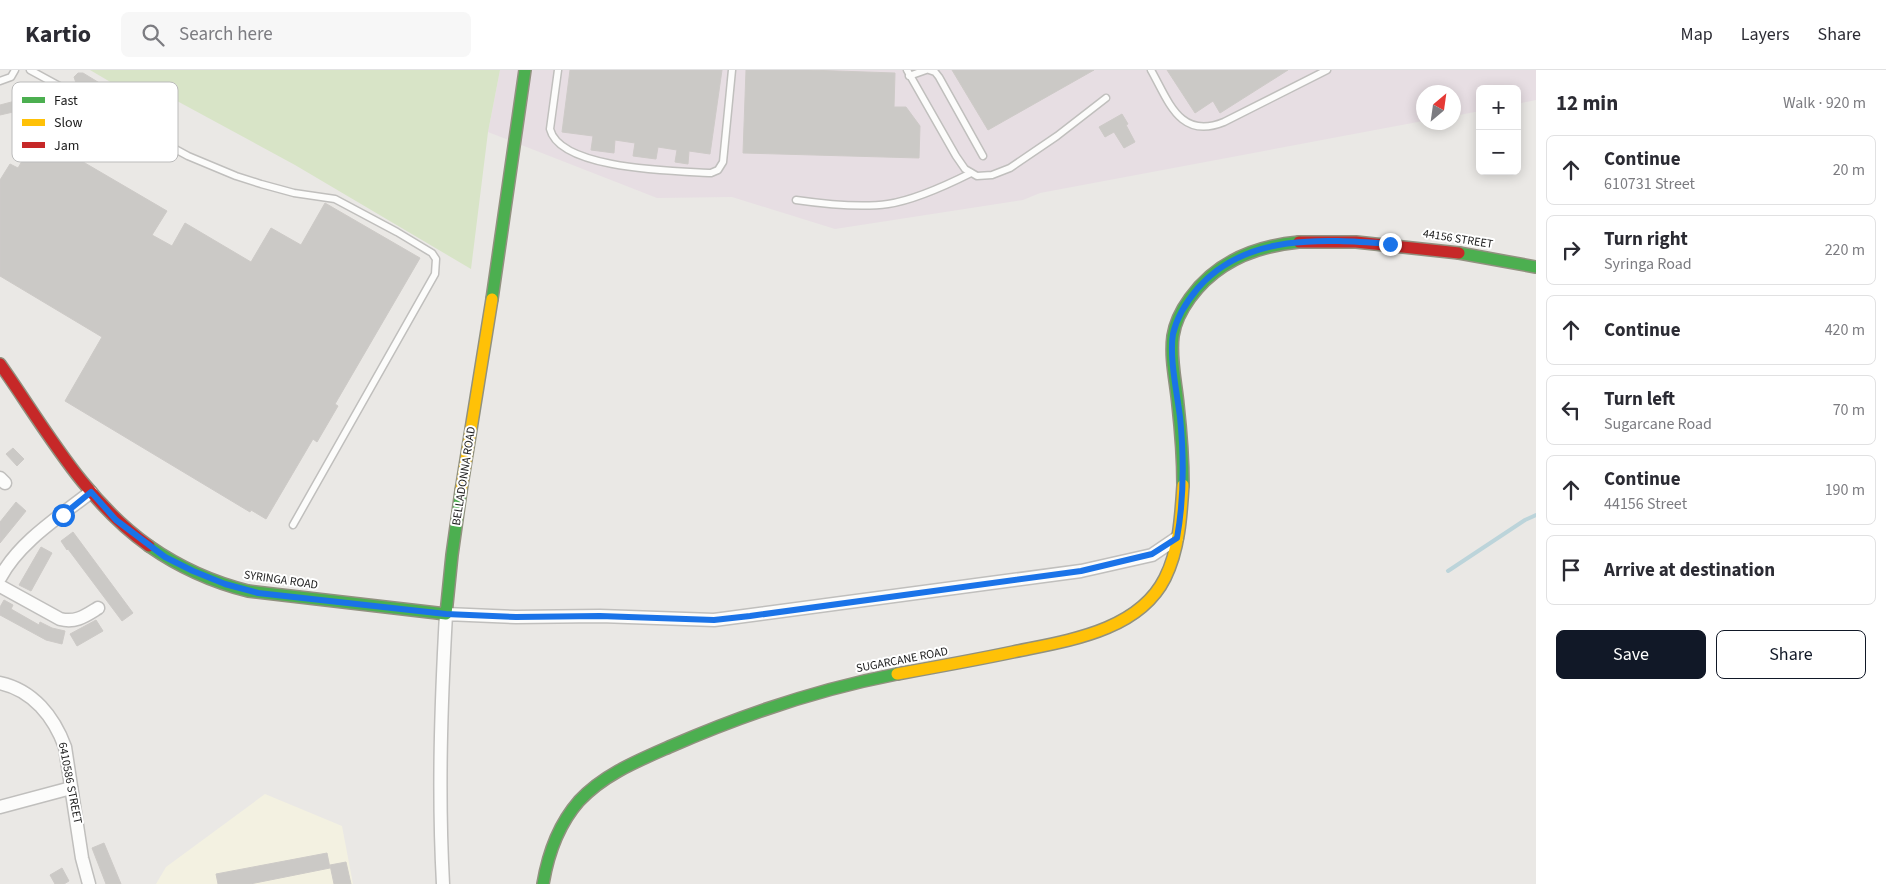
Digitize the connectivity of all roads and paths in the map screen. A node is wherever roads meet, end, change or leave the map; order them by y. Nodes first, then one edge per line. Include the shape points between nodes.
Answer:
1 (15, 70) edge
2 (30, 70) edge
3 (525, 70) edge
4 (558, 70) edge
5 (732, 70) edge
6 (927, 70) edge
7 (1150, 70) edge
8 (1327, 70) edge
9 (908, 73) edge
10 (0, 82) edge
11 (52, 82) edge
12 (1106, 98) dead end
13 (178, 151) edge
14 (983, 156) dead end
15 (971, 174) junction
16 (796, 200) dead end
17 (1536, 267) edge
18 (0, 364) edge
19 (1180, 420) joint
20 (91, 492) junction
21 (293, 525) dead end
22 (1177, 538) junction
23 (0, 578) edge
24 (0, 586) edge
25 (98, 608) dead end
26 (446, 614) junction
27 (0, 683) edge
28 (71, 788) junction
29 (0, 807) edge
30 (89, 884) edge
31 (443, 884) edge
32 (543, 884) edge

1 - 10 lane via 11,77
2 - 11 lane
3 - 26 street, BELLADONNA ROAD via 456,525
4 - 5 lane via 550,129 556,141 592,159 623,167 710,173 718,170 723,162
6 - 9 lane
6 - 14 lane via 939,77
7 - 8 lane via 1178,115 1192,126 1200,127 1224,122
9 - 15 lane via 956,156
12 - 15 lane via 1010,168 992,175
13 - 21 lane via 261,184 335,199 432,253 436,259 435,274
15 - 16 lane via 939,189 888,204 833,205
17 - 19 street, 44156 STREET via 1434,248 1348,241 1279,244 1238,257 1204,281 1179,315 1173,334 1173,353
18 - 20 street, SYRINGA ROAD
19 - 22 street, SUGARCANE ROAD via 1182,512
20 - 23 street via 24,546
20 - 26 street, SYRINGA ROAD via 116,520 165,557 225,584 258,593
22 - 26 street via 1152,554 1081,571 714,620
22 - 32 street, SUGARCANE ROAD via 1171,567 1154,596 1138,610 1106,628 1061,642 859,683 776,706 697,733 616,771 578,802 564,820 547,858
24 - 25 street via 68,621 79,620
26 - 31 street, BELLADONNA ROAD via 440,726 439,820
27 - 28 street, 6410586 STREET via 24,692 36,701 59,730
28 - 29 street
28 - 30 street, 6410586 STREET

